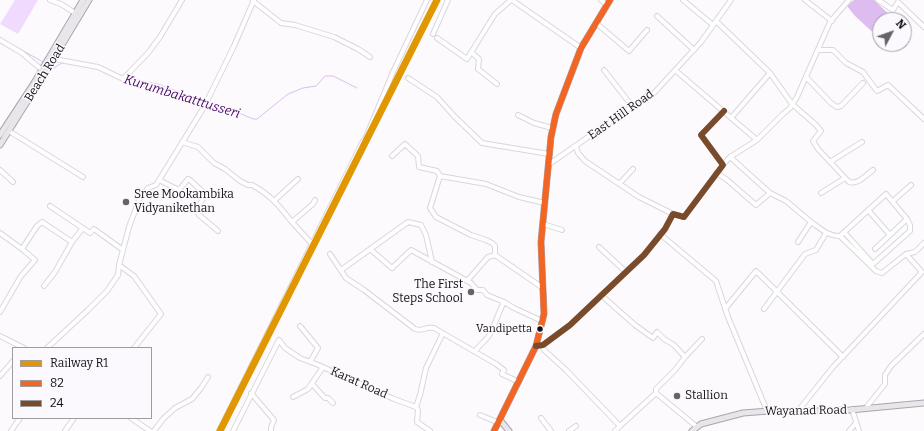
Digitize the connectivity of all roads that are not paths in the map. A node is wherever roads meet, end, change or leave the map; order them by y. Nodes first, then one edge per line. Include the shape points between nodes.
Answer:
1 (50, 0) edge
2 (83, 0) edge
3 (89, 0) edge
4 (182, 0) edge
5 (426, 0) edge
6 (448, 0) edge
7 (512, 0) edge
8 (601, 0) edge
9 (683, 0) edge
10 (805, 0) edge
11 (849, 0) edge
12 (878, 0) edge
13 (253, 1) edge
14 (729, 1) edge
15 (608, 2) edge
16 (74, 13) junction
17 (656, 16) dead end
18 (716, 21) junction
19 (832, 21) junction
20 (596, 23) junction
21 (713, 25) junction
22 (924, 27) edge
23 (647, 30) dead end
24 (433, 34) dead end
25 (437, 38) dead end
26 (0, 40) edge
27 (581, 48) junction
28 (694, 50) junction
29 (818, 50) junction
30 (472, 52) junction
31 (370, 57) dead end
32 (52, 59) junction
33 (44, 69) junction
34 (604, 70) dead end
35 (675, 70) junction
36 (770, 73) junction
37 (806, 77) junction
38 (408, 78) dead end
39 (124, 79) junction
40 (864, 83) dead end
41 (497, 84) dead end
42 (205, 104) junction
43 (792, 104) junction
44 (632, 106) junction
45 (724, 112) junction
46 (518, 115) dead end
47 (731, 118) junction
48 (924, 119) edge
49 (552, 128) junction
50 (9, 131) junction
51 (0, 135) edge
52 (758, 140) junction
53 (182, 142) junction
54 (862, 142) dead end
55 (0, 145) edge
56 (576, 146) junction
57 (549, 154) junction
58 (392, 156) dead end
59 (730, 157) junction
60 (830, 162) junction
61 (548, 165) junction
62 (723, 165) junction
63 (633, 169) dead end
64 (0, 170) edge
65 (873, 170) dead end
66 (716, 173) junction
67 (440, 176) junction
68 (83, 177) dead end
69 (845, 178) junction
70 (298, 179) dead end
71 (159, 180) junction
72 (13, 182) dead end
73 (620, 183) junction
74 (912, 185) dead end
75 (770, 193) junction
76 (821, 193) dead end
77 (275, 200) junction
78 (315, 200) dead end
79 (893, 201) junction
80 (545, 203) junction
81 (50, 206) dead end
82 (868, 210) junction
83 (673, 214) junction
84 (907, 219) junction
85 (292, 222) junction
86 (811, 222) junction
87 (543, 224) junction
88 (82, 229) junction
89 (218, 230) dead end
90 (562, 230) dead end
91 (844, 232) junction
92 (0, 233) edge
93 (826, 233) junction
94 (660, 234) junction
95 (890, 235) junction
96 (840, 236) junction
97 (72, 242) junction
98 (798, 242) dead end
99 (924, 242) edge
100 (312, 244) junction
101 (599, 246) dead end
102 (22, 249) junction
103 (370, 249) junction
104 (875, 249) dead end
105 (123, 250) junction
106 (330, 254) dead end
107 (906, 254) junction
108 (495, 255) junction
109 (432, 262) junction
110 (119, 265) junction
111 (341, 270) junction
112 (626, 272) junction
113 (923, 272) edge
114 (467, 281) junction
115 (44, 286) dead end
116 (543, 288) junction
117 (777, 292) junction
118 (601, 295) junction
119 (504, 302) junction
120 (725, 309) junction
121 (764, 309) dead end
122 (0, 312) edge
123 (542, 321) junction
124 (300, 326) dead end
125 (443, 333) junction
126 (924, 334) edge
127 (0, 336) edge
128 (702, 339) dead end
129 (543, 345) junction
130 (536, 346) junction
131 (20, 347) edge
132 (48, 347) edge
133 (135, 347) edge
134 (475, 351) junction
135 (685, 357) junction
136 (843, 357) junction
137 (12, 362) edge
138 (310, 362) junction
139 (323, 367) junction
140 (0, 376) edge
141 (208, 377) dead end
142 (519, 382) junction
143 (312, 384) junction
144 (251, 393) junction
145 (656, 393) junction
146 (294, 398) dead end
147 (333, 403) dead end
148 (924, 403) edge
149 (416, 406) junction
150 (864, 409) junction
151 (852, 410) junction
152 (767, 411) junction
153 (798, 411) junction
154 (480, 415) dead end
155 (540, 418) dead end
156 (19, 419) edge
157 (73, 419) edge
158 (132, 419) edge
159 (499, 421) junction
160 (856, 423) junction
161 (576, 426) dead end
162 (620, 426) junction
163 (697, 427) junction
164 (11, 431) edge
165 (65, 431) edge
166 (150, 431) edge
167 (154, 431) edge
168 (219, 431) edge
169 (233, 431) edge
170 (271, 431) edge
171 (430, 431) edge
172 (494, 431) edge
173 (509, 431) edge
174 (551, 431) edge
175 (569, 431) edge
176 (615, 431) edge
177 (692, 431) edge
178 (849, 431) edge
179 (859, 431) edge

1 - 16 street
2 - 16 main road
3 - 32 main road, Beach Road
4 - 39 street via 160,37
5 - 100 street via 366,137
6 - 24 street
7 - 27 street
7 - 30 street via 495,14
8 - 15 street
9 - 21 street
10 - 19 street
11 - 19 street
12 - 22 street via 893,10 898,2
13 - 31 street via 281,23 334,37
13 - 42 street
14 - 18 street, East Hill Road
15 - 20 main road
16 - 32 main road
17 - 28 street
18 - 21 street, East Hill Road
18 - 36 street
19 - 29 street
20 - 23 street via 629,51
20 - 27 main road
21 - 28 street, East Hill Road
25 - 30 street via 467,59
26 - 33 street
27 - 49 main road
28 - 35 street, East Hill Road
29 - 37 street
29 - 48 street via 833,50 846,63 863,72 877,91 888,85
30 - 41 street via 479,59 478,69
32 - 33 main road
32 - 39 street via 98,67
33 - 50 main road, Beach Road
33 - 51 main road
34 - 44 street
35 - 44 street, East Hill Road via 654,93
35 - 45 street
36 - 43 street
36 - 47 street
37 - 40 street via 837,107
37 - 43 street
38 - 57 street via 438,97 482,143
39 - 42 street via 159,87
42 - 53 street
43 - 52 street
43 - 60 street via 821,131 813,142
44 - 56 street, East Hill Road
45 - 47 street
45 - 62 street via 701,135
46 - 49 street
47 - 52 street
49 - 57 main road
50 - 55 main road, Beach Road
50 - 68 street
52 - 59 street
53 - 71 street
53 - 77 street via 198,147 214,163 240,181 248,186 252,184
54 - 60 street
56 - 61 street, East Hill Road
56 - 73 street via 585,161
57 - 61 main road
58 - 67 street via 405,144 418,156 419,167 437,171
59 - 62 street
59 - 75 street
60 - 69 street
61 - 80 main road
62 - 66 street
63 - 73 street
64 - 72 street
65 - 69 street via 857,182 849,182
66 - 75 street via 756,205
66 - 83 street via 684,217
67 - 80 street via 486,184 519,197
67 - 108 street via 430,208 432,212 471,235 492,243 495,246
69 - 76 street
70 - 77 street
71 - 89 street via 179,190 188,179 190,180 205,194 198,207 199,215
71 - 105 street via 156,185 148,188 139,200
73 - 83 street via 639,197
74 - 79 street
75 - 86 street via 786,201
77 - 85 street
78 - 85 street
79 - 82 street via 886,194
79 - 84 street
80 - 87 main road
81 - 88 street
82 - 91 street
82 - 95 street
83 - 94 street
84 - 91 street via 910,231 873,264
84 - 95 street
85 - 100 street
86 - 93 street
86 - 98 street
87 - 90 street
87 - 116 main road
88 - 97 street
88 - 105 street via 90,233 94,229
91 - 96 street
92 - 102 street
93 - 96 street
93 - 117 street via 816,250 805,254
94 - 112 street
94 - 120 street via 716,281
95 - 104 street
96 - 107 street via 876,271 882,273
97 - 102 street via 42,222
97 - 115 street
99 - 107 street via 915,252
100 - 168 street
101 - 112 street
102 - 122 street via 34,260 21,276
103 - 109 street via 392,268 411,250
103 - 109 street via 408,222 421,225
103 - 111 street
105 - 110 street
106 - 111 street
107 - 113 street
108 - 114 street via 488,257
108 - 116 street
109 - 114 street
110 - 132 street via 118,275 107,291
110 - 133 street via 134,276 161,314
111 - 125 street via 346,278 415,329 420,331 429,327
112 - 118 street
113 - 136 street
114 - 119 street via 477,290 483,290 487,295
116 - 123 main road
117 - 120 street via 756,271
117 - 121 street
117 - 136 street
118 - 129 street
118 - 135 street via 635,325 653,338 657,332
119 - 123 street
119 - 134 street via 487,338
120 - 152 street
123 - 130 main road
124 - 138 street via 318,348
125 - 134 street
125 - 149 street via 426,368
126 - 150 street via 891,366 885,375 885,384
127 - 131 street
128 - 135 street
129 - 130 street
129 - 162 street via 544,350
130 - 142 main road
134 - 142 street via 504,370 502,374
135 - 145 street via 656,389
136 - 153 street
137 - 140 street
138 - 139 street, Karat Road
138 - 144 street, Karat Road via 285,348 278,340
139 - 143 street
139 - 149 street, Karat Road via 394,399
141 - 167 street via 192,399 175,408
142 - 159 main road
143 - 146 street
143 - 147 street
144 - 169 street
144 - 170 street via 274,420
145 - 162 street
145 - 163 street
148 - 150 main road, Wayanad Road
149 - 171 street via 417,422
150 - 151 main road, Wayanad Road
151 - 153 main road, Wayanad Road
151 - 160 street
152 - 153 main road, Wayanad Road
152 - 163 main road, Wayanad Road via 743,413
154 - 159 street
155 - 174 street
156 - 164 street
157 - 165 street
158 - 166 street
159 - 172 main road
159 - 173 main road
160 - 178 street
160 - 179 street
161 - 175 street
162 - 176 street
163 - 177 main road, Wayanad Road

